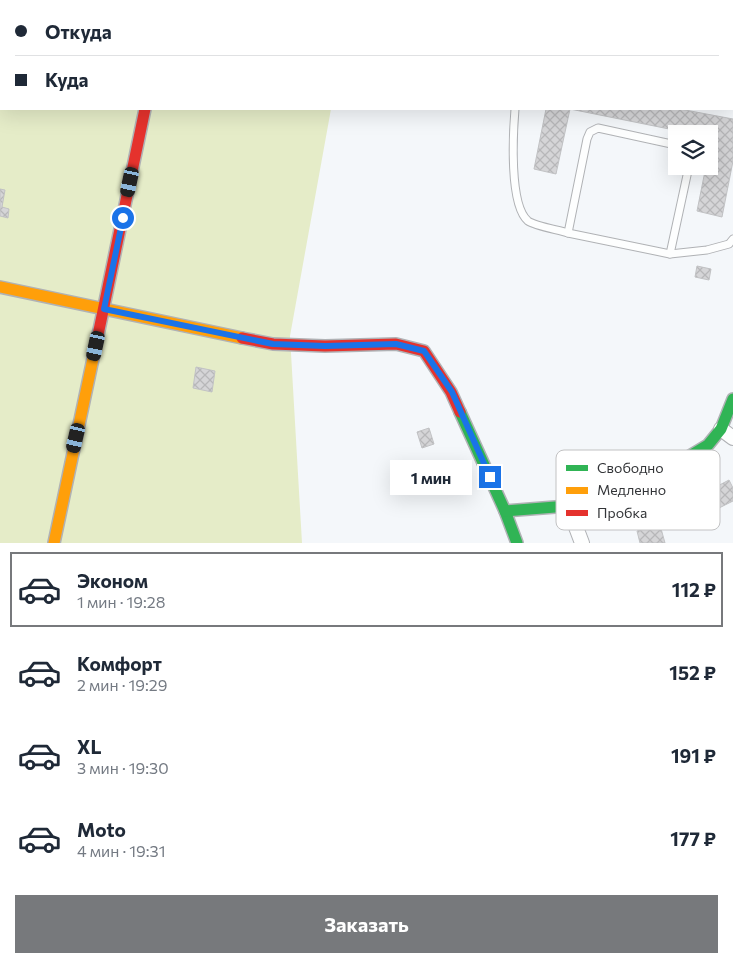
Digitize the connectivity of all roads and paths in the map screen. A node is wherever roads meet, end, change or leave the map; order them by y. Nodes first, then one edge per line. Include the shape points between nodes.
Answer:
1 (145, 110) edge
2 (515, 110) edge
3 (668, 143) edge
4 (687, 175) edge
5 (568, 233) junction
6 (733, 239) edge
7 (670, 254) junction
8 (0, 287) edge
9 (104, 309) junction
10 (733, 399) edge
11 (721, 429) junction
12 (733, 438) edge
13 (700, 450) edge
14 (556, 507) edge
15 (505, 511) junction
16 (577, 530) edge
17 (54, 543) edge
18 (517, 543) edge
19 (582, 543) edge

1 - 9 street
2 - 5 lane via 513,157 523,216 530,223
3 - 5 lane via 598,128 590,132
4 - 7 lane
5 - 7 lane
6 - 7 lane via 729,244 706,250
8 - 9 street
9 - 15 street via 273,344 396,344 424,351 452,392
9 - 17 street
10 - 11 street
11 - 12 street
11 - 13 street
14 - 15 street
15 - 18 street
16 - 19 street

